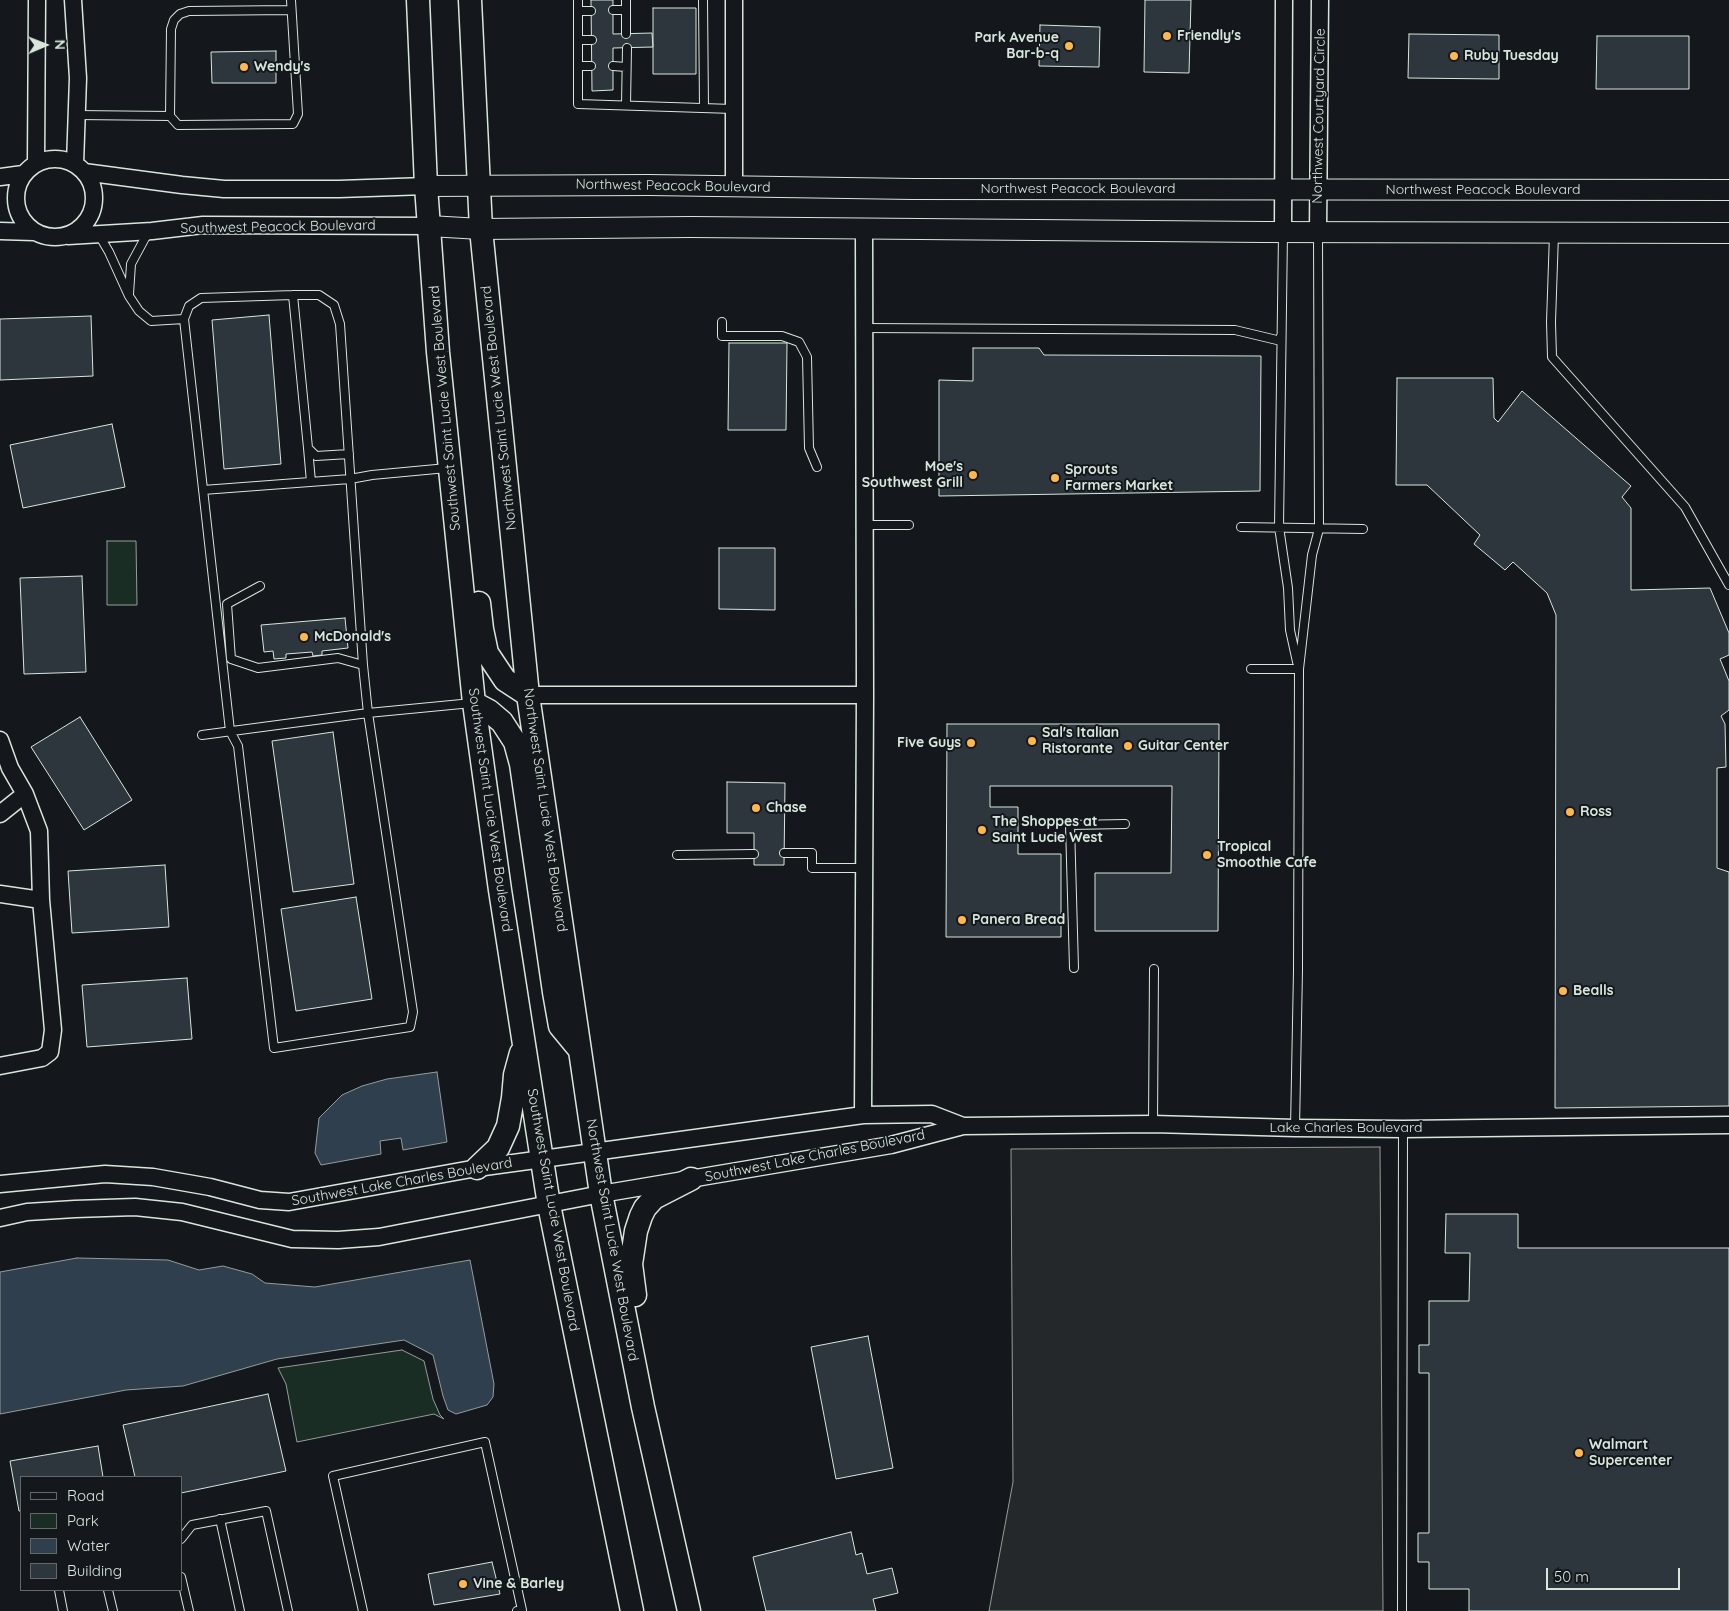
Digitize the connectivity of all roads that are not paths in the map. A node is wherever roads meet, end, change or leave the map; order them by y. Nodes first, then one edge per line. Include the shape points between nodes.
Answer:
1 (38, 0) edge
2 (73, 0) edge
3 (291, 0) edge
4 (418, 0) edge
5 (470, 0) edge
6 (578, 0) edge
7 (626, 0) edge
8 (703, 0) edge
9 (734, 0) edge
10 (1284, 0) edge
11 (1320, 0) edge
12 (292, 10) junction
13 (613, 10) dead end
14 (626, 10) junction
15 (578, 11) junction
16 (591, 11) dead end
17 (626, 34) dead end
18 (578, 40) junction
19 (592, 40) dead end
20 (627, 48) dead end
21 (578, 66) junction
22 (591, 66) dead end
23 (613, 66) dead end
24 (626, 67) junction
25 (626, 105) junction
26 (704, 107) junction
27 (733, 109) junction
28 (77, 115) junction
29 (170, 116) junction
30 (36, 163) junction
31 (79, 168) junction
32 (23, 174) junction
33 (0, 177) edge
34 (426, 186) junction
35 (479, 186) junction
36 (734, 187) junction
37 (1283, 190) junction
38 (1318, 190) junction
39 (1729, 190) edge
40 (429, 226) junction
41 (864, 228) junction
42 (481, 229) junction
43 (0, 231) edge
44 (152, 231) junction
45 (34, 232) junction
46 (1283, 232) junction
47 (1318, 232) junction
48 (1554, 232) junction
49 (97, 233) junction
50 (1729, 233) edge
51 (68, 236) junction
52 (294, 295) junction
53 (129, 296) junction
54 (184, 319) junction
55 (722, 322) dead end
56 (864, 328) junction
57 (1281, 338) junction
58 (438, 352) junction
59 (308, 448) junction
60 (349, 454) junction
61 (450, 467) junction
62 (817, 468) dead end
63 (350, 479) junction
64 (311, 482) junction
65 (203, 490) junction
66 (864, 525) junction
67 (909, 525) dead end
68 (1241, 527) dead end
69 (1279, 527) junction
70 (1319, 529) junction
71 (1363, 529) dead end
72 (1729, 585) edge
73 (260, 586) dead end
74 (363, 665) junction
75 (1252, 669) dead end
76 (1299, 669) junction
77 (865, 694) junction
78 (528, 695) junction
79 (474, 703) junction
80 (368, 713) junction
81 (230, 731) junction
82 (202, 735) dead end
83 (0, 740) edge
84 (26, 794) junction
85 (0, 814) edge
86 (1125, 824) dead end
87 (784, 853) dead end
88 (754, 854) dead end
89 (677, 855) dead end
90 (863, 868) junction
91 (0, 894) edge
92 (41, 900) junction
93 (1074, 968) dead end
94 (1154, 969) dead end
95 (524, 1043) junction
96 (580, 1049) junction
97 (0, 1066) edge
98 (863, 1115) junction
99 (1153, 1124) junction
100 (1729, 1125) edge
101 (963, 1126) junction
102 (1295, 1128) junction
103 (1404, 1129) junction
104 (594, 1152) junction
105 (541, 1158) junction
106 (477, 1168) junction
107 (692, 1179) junction
108 (0, 1184) edge
109 (601, 1194) junction
110 (549, 1205) junction
111 (0, 1218) edge
112 (651, 1440) junction
113 (220, 1519) junction
114 (182, 1538) edge
115 (182, 1581) edge
116 (59, 1591) edge
117 (108, 1591) edge
118 (64, 1611) edge
119 (113, 1611) edge
120 (189, 1611) edge
121 (240, 1611) edge
122 (288, 1611) edge
123 (363, 1611) edge
124 (518, 1611) edge
125 (632, 1611) edge
126 (689, 1611) edge
127 (1402, 1611) edge

1 - 30 street
2 - 28 street
3 - 12 lane
4 - 34 main road, Southwest Saint Lucie West Boulevard
5 - 35 main road, Northwest Saint Lucie West Boulevard
6 - 15 lane
7 - 14 lane
8 - 26 lane
9 - 27 street
10 - 37 street
11 - 38 street, Northwest Courtyard Circle
12 - 29 lane via 189,11 180,14 171,29
12 - 29 lane via 298,114 293,124 178,125
13 - 14 lane
14 - 17 lane
15 - 16 lane
15 - 18 lane
18 - 19 lane
18 - 21 lane
20 - 24 lane
21 - 22 lane
21 - 25 lane via 578,104
23 - 24 lane
24 - 25 lane
25 - 26 lane
26 - 27 lane
27 - 36 street
28 - 29 lane
28 - 31 street
30 - 31 street via 62,159
30 - 32 street
31 - 34 street via 224,189
31 - 51 street via 91,182 93,208 88,220
32 - 33 street
32 - 45 street via 15,198 17,212
34 - 35 street, Northwest Peacock Boulevard
34 - 40 main road, Southwest Saint Lucie West Boulevard
35 - 36 street, Northwest Peacock Boulevard via 649,184
35 - 42 main road, Northwest Saint Lucie West Boulevard
36 - 37 street, Northwest Peacock Boulevard
37 - 38 street, Northwest Peacock Boulevard
37 - 46 street
38 - 39 street, Northwest Peacock Boulevard
38 - 47 street, Northwest Courtyard Circle
40 - 42 street
40 - 44 street, Southwest Peacock Boulevard via 203,225
40 - 58 main road, Southwest Saint Lucie West Boulevard
41 - 42 street
41 - 46 street
41 - 56 street
42 - 78 main road, Northwest Saint Lucie West Boulevard
43 - 45 street
44 - 49 street, Southwest Peacock Boulevard
44 - 53 lane via 131,264
45 - 51 street via 50,237
46 - 47 street
46 - 57 lane
47 - 48 street
47 - 70 lane
48 - 50 street
48 - 72 lane via 1552,357 1685,507
49 - 51 street, Southwest Peacock Boulevard
49 - 53 lane
52 - 54 lane via 201,298 189,306
52 - 59 lane
52 - 60 lane via 319,295 334,305 340,324
53 - 54 lane via 151,321
54 - 65 lane
55 - 62 lane via 722,336 782,336 799,342 808,357 809,448
56 - 57 lane via 1235,330
56 - 66 street
57 - 69 lane
58 - 61 main road, Southwest Saint Lucie West Boulevard
58 - 78 main road via 456,386 487,653 505,680
59 - 60 lane via 316,456
59 - 64 lane
60 - 63 lane
61 - 63 lane
61 - 79 main road, Southwest Saint Lucie West Boulevard
63 - 64 lane
63 - 74 lane
64 - 65 lane
65 - 81 lane
66 - 67 lane
66 - 77 street
68 - 69 lane
69 - 70 lane
69 - 76 lane via 1290,630
70 - 71 lane
70 - 76 lane via 1312,555
73 - 74 lane via 227,604 231,659 258,668 338,658
74 - 80 lane
75 - 76 lane
76 - 102 lane
77 - 78 street
77 - 90 street
78 - 96 main road, Northwest Saint Lucie West Boulevard
79 - 80 lane
79 - 95 main road, Southwest Saint Lucie West Boulevard
79 - 96 main road via 502,722 515,742 560,1026
80 - 81 lane
80 - 81 lane via 413,1012 410,1028 274,1048 238,746
81 - 82 lane
83 - 84 street via 10,768
84 - 85 street
84 - 92 street via 39,831
86 - 93 lane via 1070,825
87 - 90 lane via 812,853 812,868
88 - 89 lane
90 - 98 street
91 - 92 street
92 - 97 street via 53,1030 50,1052 42,1058
94 - 99 lane
95 - 105 main road, Southwest Saint Lucie West Boulevard
95 - 106 main road via 515,1075 508,1126 498,1148
96 - 104 main road, Northwest Saint Lucie West Boulevard
98 - 101 street, Southwest Lake Charles Boulevard via 932,1114
98 - 104 street, Southwest Lake Charles Boulevard
99 - 101 street, Lake Charles Boulevard
99 - 102 street, Lake Charles Boulevard
100 - 103 street, Lake Charles Boulevard
101 - 107 street, Southwest Lake Charles Boulevard via 891,1144
102 - 103 street, Lake Charles Boulevard
103 - 127 lane
104 - 105 street, Southwest Lake Charles Boulevard
104 - 109 main road, Northwest Saint Lucie West Boulevard
105 - 106 street, Southwest Lake Charles Boulevard
105 - 110 main road, Southwest Saint Lucie West Boulevard
106 - 108 street, Southwest Lake Charles Boulevard via 290,1202 260,1200 153,1177 105,1174
107 - 109 street, Southwest Lake Charles Boulevard
107 - 112 main road via 654,1198 645,1208 632,1248 632,1276 652,1387
109 - 110 street, Southwest Lake Charles Boulevard
109 - 112 main road, Northwest Saint Lucie West Boulevard
110 - 111 street, Southwest Lake Charles Boulevard via 379,1237 338,1240 292,1239 182,1212 135,1208 75,1208 26,1212
110 - 125 main road, Southwest Saint Lucie West Boulevard
112 - 126 main road, Northwest Saint Lucie West Boulevard
113 - 114 lane via 192,1525
113 - 121 lane
113 - 122 lane via 266,1511
115 - 120 lane
116 - 118 lane
117 - 119 lane
123 - 124 lane via 333,1476 485,1442 522,1610

